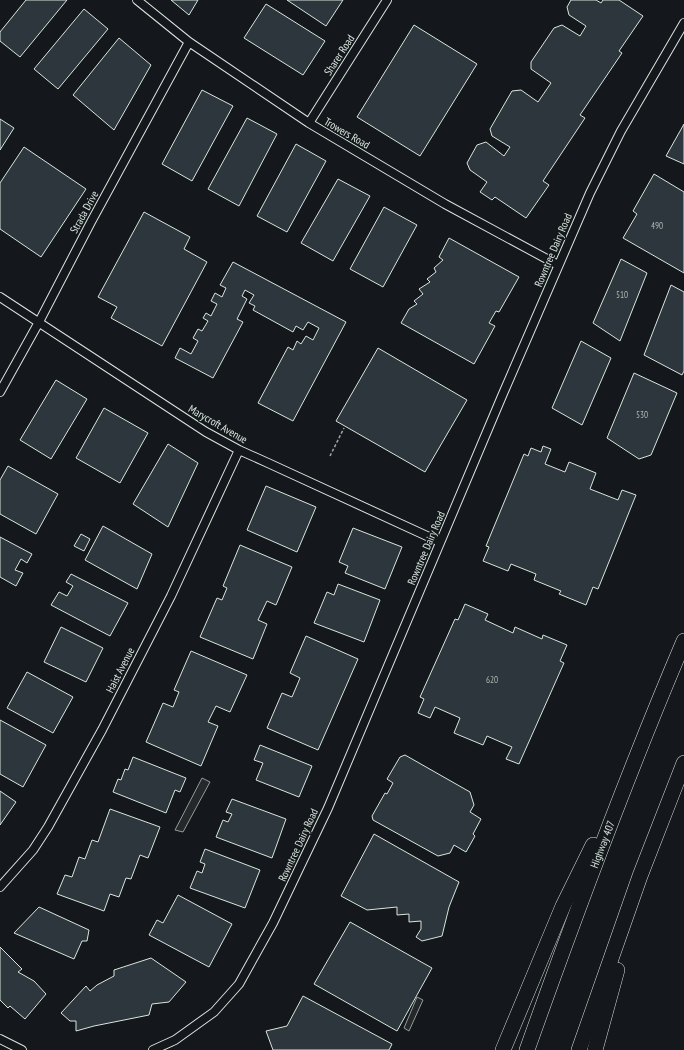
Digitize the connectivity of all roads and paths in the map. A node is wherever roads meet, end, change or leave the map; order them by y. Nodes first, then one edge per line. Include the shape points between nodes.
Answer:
1 (137, 0) edge
2 (387, 0) edge
3 (684, 23) edge
4 (189, 42) junction
5 (309, 123) junction
6 (558, 265) junction
7 (0, 297) edge
8 (39, 322) junction
9 (0, 392) edge
10 (344, 428) dead end
11 (239, 450) junction
12 (330, 456) dead end
13 (440, 542) junction
14 (684, 640) edge
15 (684, 763) edge
16 (630, 769) junction
17 (640, 876) junction
18 (0, 887) edge
19 (0, 1039) edge
20 (22, 1050) edge
21 (152, 1050) edge
22 (503, 1050) edge
23 (527, 1050) edge
24 (580, 1050) edge
25 (595, 1050) edge

1 - 4 street, Trowers Road
2 - 5 street, Sharer Road
3 - 6 street, Rowntree Dairy Road via 616,141
4 - 5 street, Trowers Road
4 - 8 street, Strada Drive
5 - 6 street, Trowers Road via 445,204
6 - 13 street, Rowntree Dairy Road
7 - 8 street, Marycroft Avenue
8 - 9 street, Strada Drive
8 - 11 street, Marycroft Avenue via 206,432
10 - 12 path
11 - 13 street, Marycroft Avenue
11 - 18 street, Haist Avenue via 171,596 102,730 48,827 33,850
13 - 21 street, Rowntree Dairy Road via 328,808 274,923 239,984 214,1012 174,1040
14 - 16 highway, Highway 407
15 - 17 highway
16 - 22 highway via 563,906
16 - 23 highway, Highway 407
17 - 24 highway
17 - 25 highway
19 - 20 street

